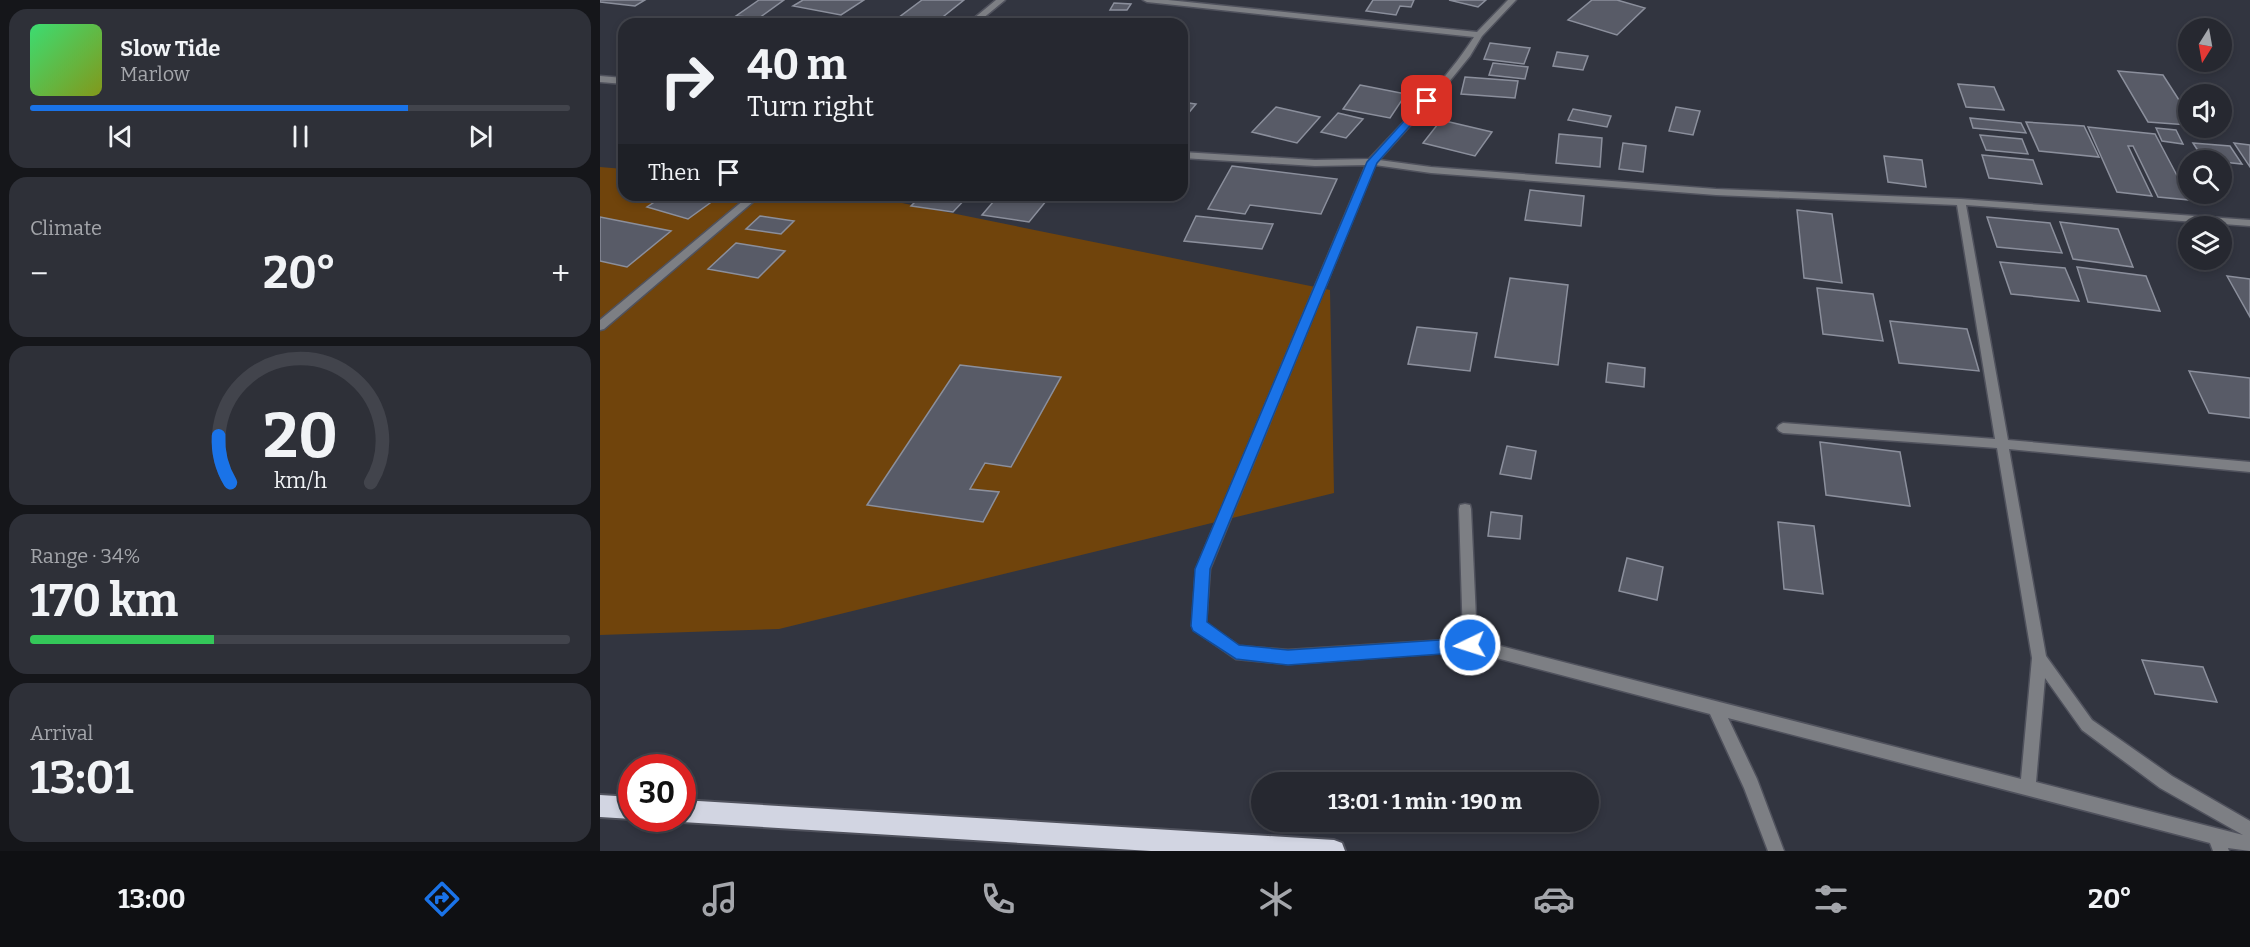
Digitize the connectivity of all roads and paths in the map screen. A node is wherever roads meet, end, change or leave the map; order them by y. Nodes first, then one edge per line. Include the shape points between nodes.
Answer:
1 (1001, 0) edge
2 (1147, 0) edge
3 (1512, 0) edge
4 (978, 18) edge
5 (1479, 35) junction
6 (600, 79) edge
7 (618, 80) edge
8 (1188, 155) edge
9 (1372, 162) junction
10 (748, 201) edge
11 (1961, 202) junction
12 (2250, 223) edge
13 (605, 313) edge
14 (600, 326) edge
15 (1784, 428) dead end
16 (2002, 444) junction
17 (2250, 467) edge
18 (1465, 509) dead end
19 (1470, 645) junction
20 (2039, 658) junction
21 (1715, 707) junction
22 (2028, 786) junction
23 (600, 806) edge
24 (618, 807) edge
25 (696, 812) edge
26 (2250, 830) edge
27 (2218, 843) edge
28 (2250, 845) edge
29 (1334, 851) edge
30 (1776, 851) edge

1 - 4 street
2 - 5 street
3 - 5 street
5 - 9 street via 1441,86
6 - 7 street
8 - 9 street via 1315,163
9 - 11 street via 1716,192
9 - 19 street via 1203,569 1199,626 1236,652 1288,657
10 - 13 street
11 - 12 street
11 - 16 street
13 - 14 street
15 - 16 street
16 - 17 street
16 - 20 street
18 - 19 street
19 - 21 street
20 - 22 street
20 - 26 street via 2087,725 2166,782
21 - 22 street
21 - 30 street
22 - 27 street
23 - 24 highway
25 - 29 highway
27 - 28 street

